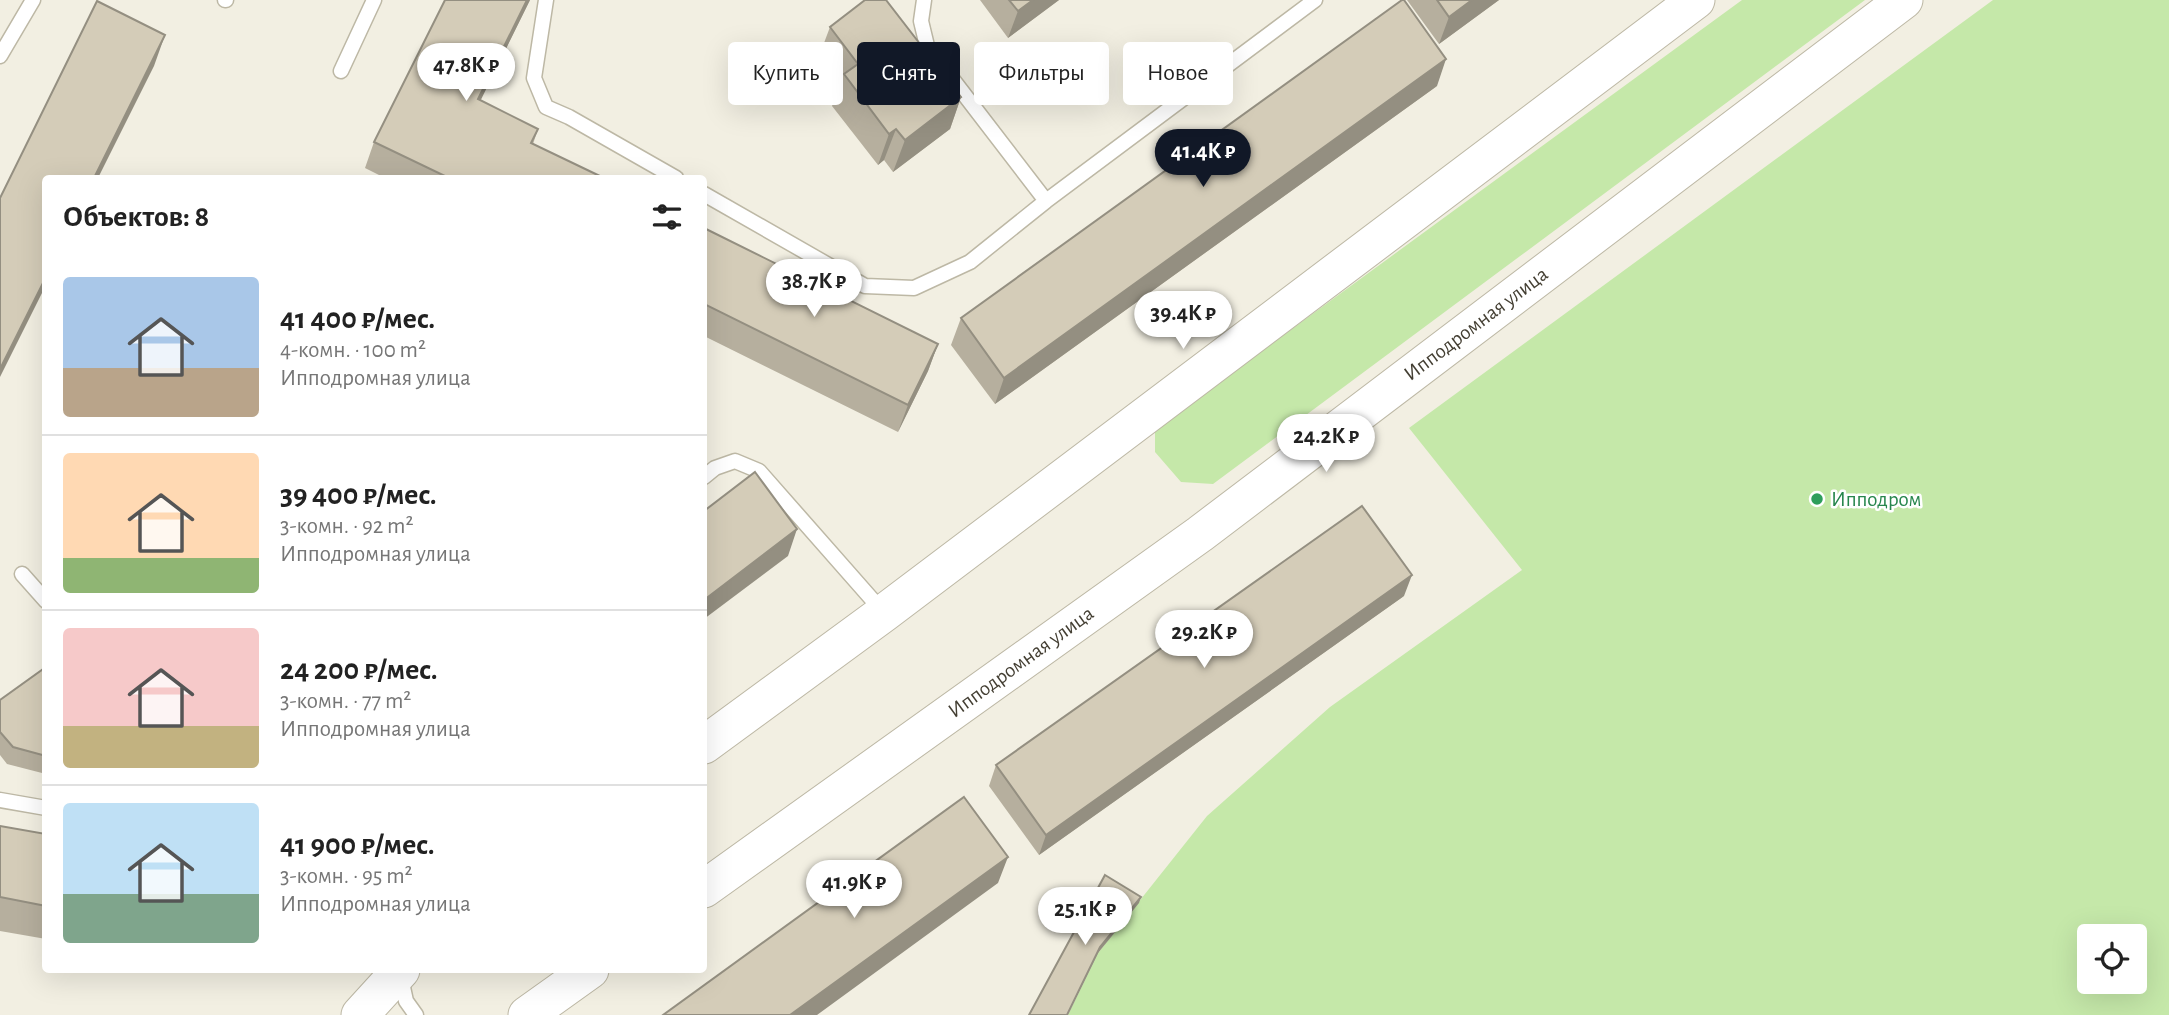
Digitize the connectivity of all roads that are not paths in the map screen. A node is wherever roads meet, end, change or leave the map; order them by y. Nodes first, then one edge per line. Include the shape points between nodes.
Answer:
1 (33, 0) edge
2 (373, 0) edge
3 (546, 0) edge
4 (923, 0) edge
5 (1315, 0) edge
6 (1696, 0) edge
7 (1905, 0) edge
8 (0, 55) edge
9 (341, 71) dead end
10 (671, 175) edge
11 (707, 196) edge
12 (1046, 201) junction
13 (707, 475) edge
14 (22, 574) dead end
15 (42, 596) edge
16 (884, 613) junction
17 (707, 744) edge
18 (0, 800) edge
19 (42, 807) edge
20 (707, 886) edge
21 (398, 973) edge
22 (401, 973) edge
23 (586, 973) edge
24 (360, 1015) edge
25 (416, 1015) edge
26 (527, 1015) edge

1 - 8 lane
2 - 9 lane
3 - 10 lane via 534,78 546,107
4 - 12 lane via 921,21 927,46
5 - 12 lane
6 - 16 street
7 - 20 street, Ипподромная улица via 1200,534
11 - 12 lane via 865,286 914,288 970,262
13 - 16 lane via 735,461 759,471
14 - 15 lane
16 - 17 street
18 - 19 lane
21 - 24 street
22 - 25 lane via 406,1001
23 - 26 street

